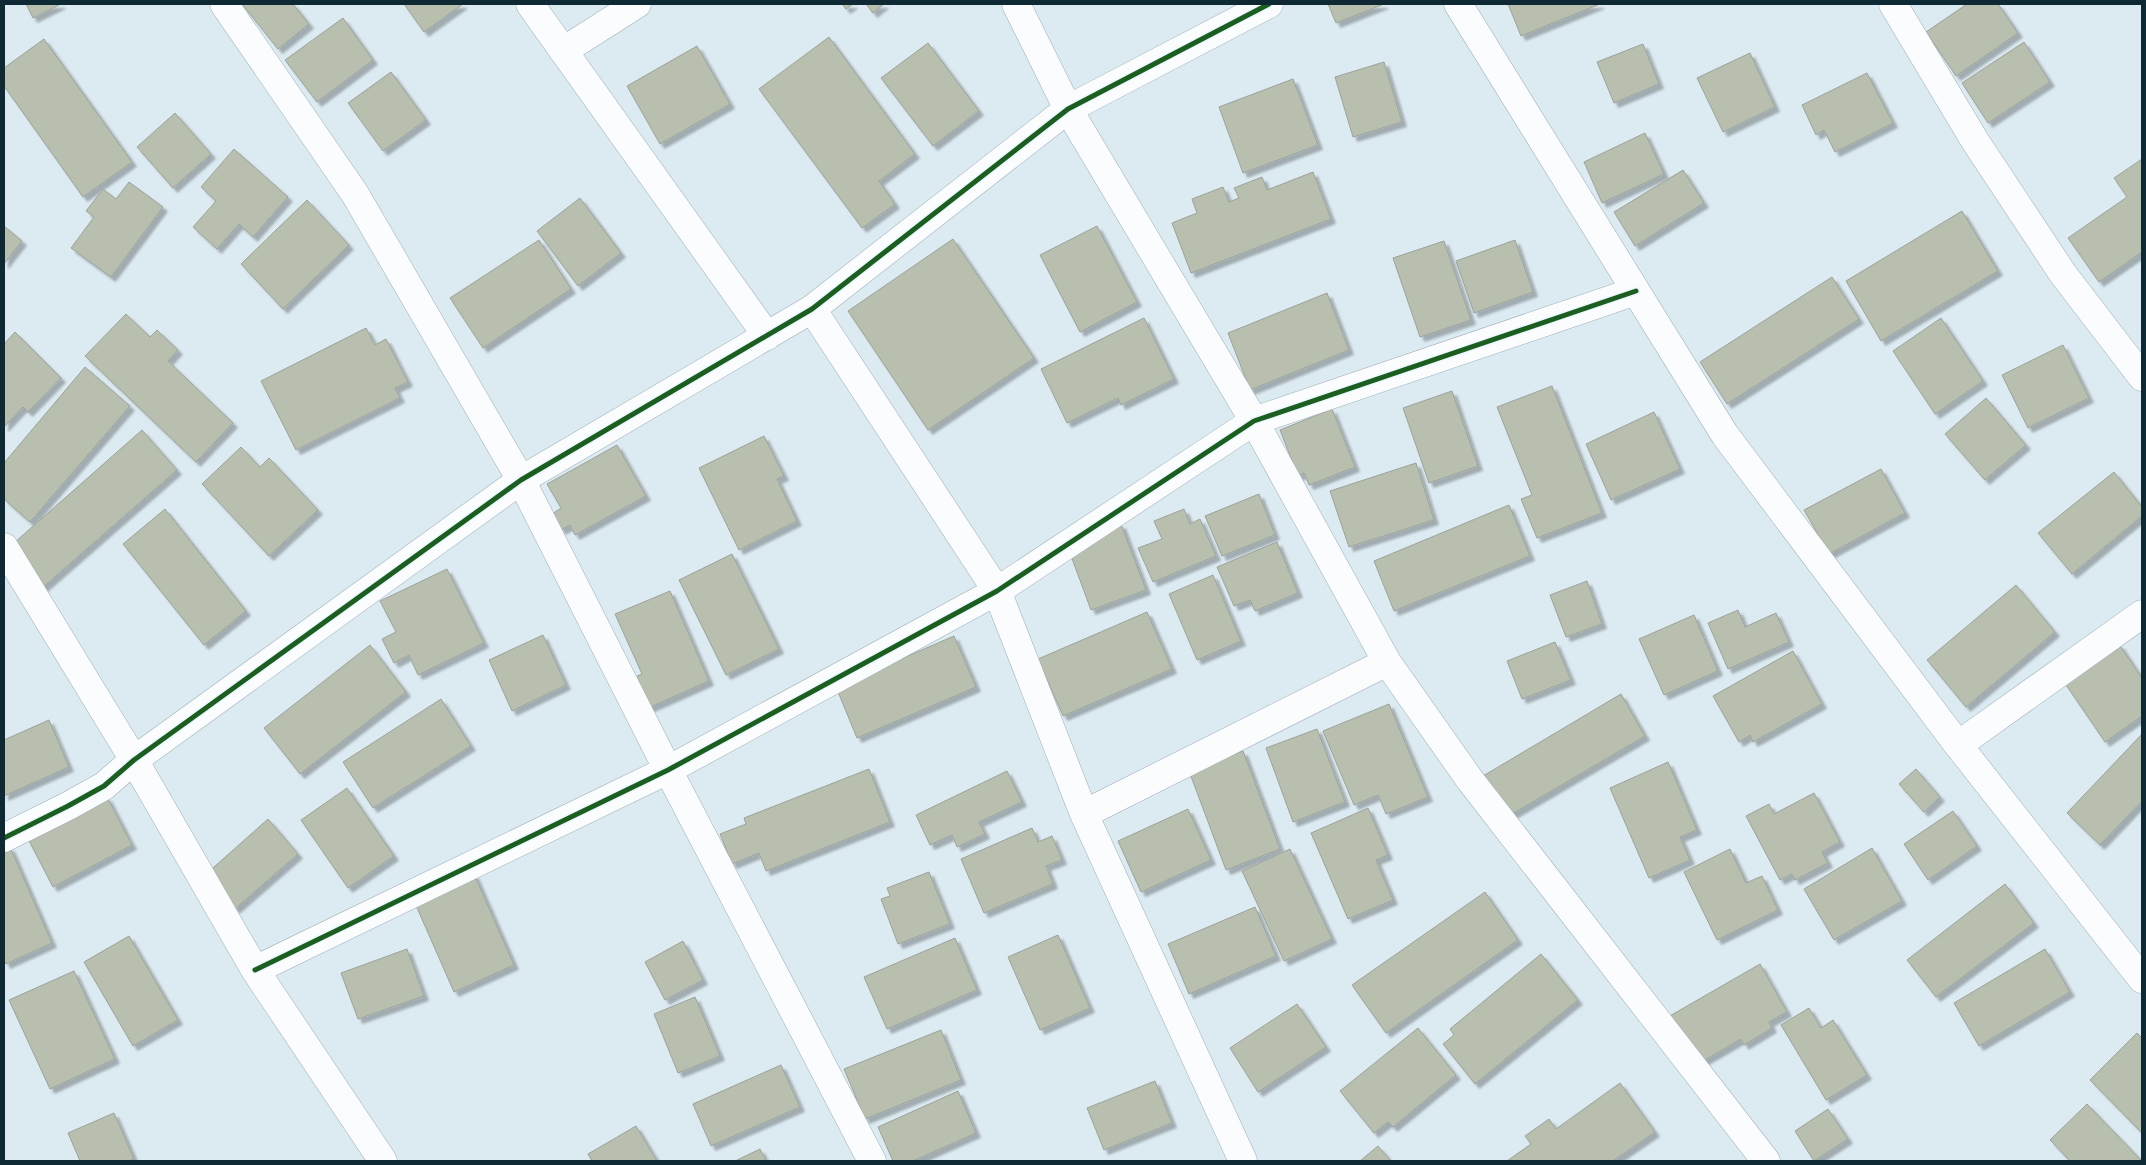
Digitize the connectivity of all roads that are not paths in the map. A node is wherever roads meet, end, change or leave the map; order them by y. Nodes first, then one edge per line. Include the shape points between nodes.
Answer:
1 (224, 4) edge
2 (530, 4) edge
3 (637, 4) edge
4 (1016, 4) edge
5 (1269, 4) edge
6 (1458, 4) edge
7 (1893, 4) edge
8 (563, 51) junction
9 (1068, 109) junction
10 (1636, 291) junction
11 (812, 309) junction
12 (767, 336) junction
13 (2142, 377) edge
14 (1254, 421) junction
15 (522, 480) junction
16 (4, 547) edge
17 (997, 591) junction
18 (2142, 614) edge
19 (1387, 662) junction
20 (1958, 745) junction
21 (134, 760) junction
22 (668, 770) junction
23 (1084, 814) junction
24 (4, 838) edge
25 (255, 970) junction
26 (2142, 979) edge
27 (384, 1161) edge
28 (872, 1161) edge
29 (1243, 1161) edge
30 (1766, 1161) edge

1 - 15 street via 355,194
2 - 8 street
3 - 8 street
4 - 9 street
5 - 9 street
6 - 10 street
7 - 13 street via 1975,141 2063,274
8 - 12 street
9 - 11 street
9 - 14 street
10 - 14 street
10 - 20 street via 1725,435
11 - 12 street
11 - 17 street
12 - 15 street
14 - 17 street
14 - 19 street
15 - 21 street
15 - 22 street
16 - 21 street
17 - 22 street
17 - 23 street
18 - 20 street
19 - 23 street
19 - 30 street via 1470,780
20 - 26 street
21 - 24 street via 104,786
21 - 25 street
22 - 25 street
22 - 28 street
23 - 29 street
25 - 27 street

